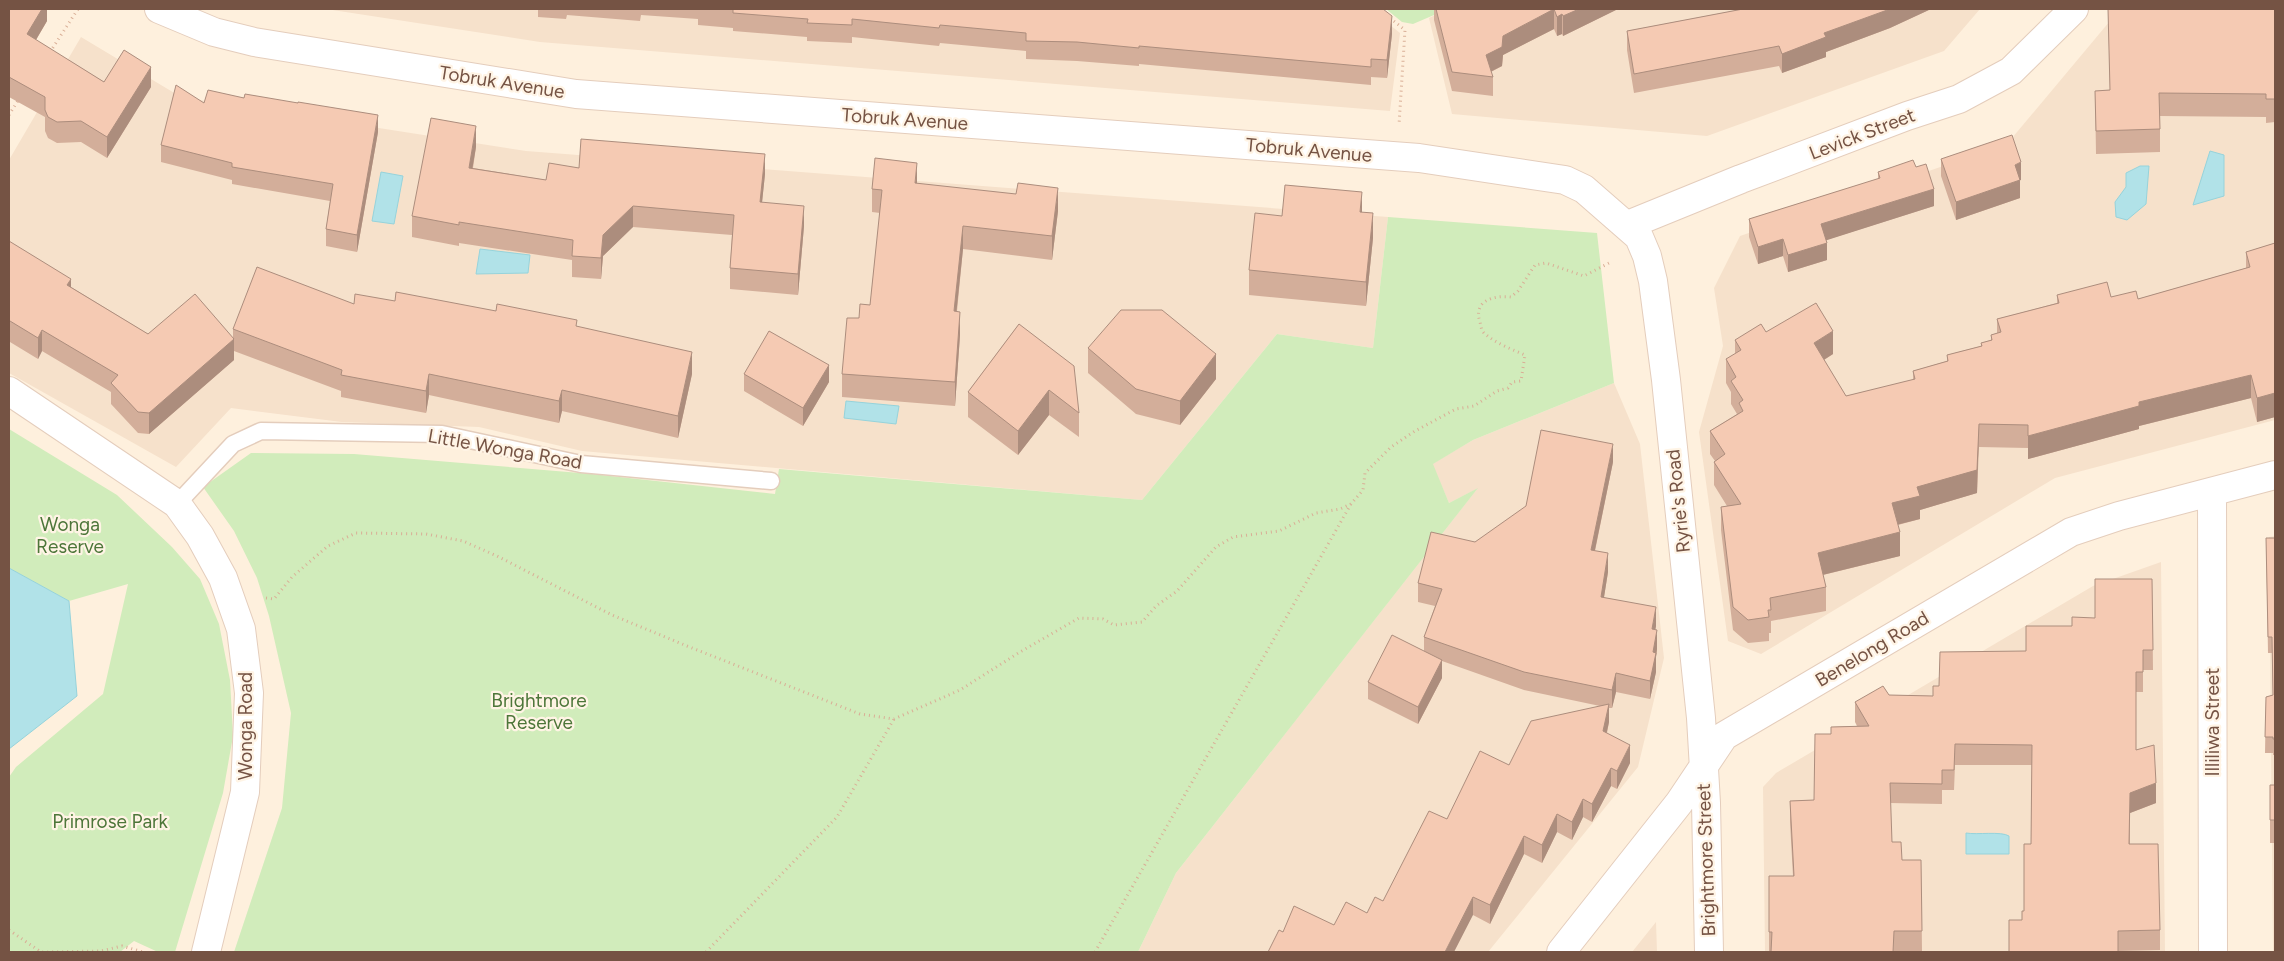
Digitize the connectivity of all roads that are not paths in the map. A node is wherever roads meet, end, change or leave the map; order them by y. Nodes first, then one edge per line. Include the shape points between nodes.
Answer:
1 (159, 9) edge
2 (2074, 9) edge
3 (1634, 231) junction
4 (9, 391) edge
5 (2275, 475) edge
6 (771, 481) dead end
7 (2212, 492) junction
8 (177, 504) junction
9 (1703, 767) junction
10 (206, 952) edge
11 (1561, 952) edge
12 (1709, 952) edge
13 (2213, 952) edge

1 - 3 street, Tobruk Avenue via 214,32 254,42 576,94 1419,158 1565,180 1584,189
2 - 3 street, Levick Street via 2010,71 1959,99 1741,179
3 - 9 street, Ryrie's Road via 1654,281 1701,718
4 - 8 street, Wonga Road
5 - 7 street, Benelong Road
6 - 8 lane, Little Wonga Road via 580,464 442,434 261,431 233,444
7 - 9 street, Benelong Road via 2072,532 1724,736
7 - 13 street, Illiliwa Street
8 - 10 street, Wonga Road via 200,536 222,578 241,629 249,693 246,792
9 - 11 street, Benelong Road via 1679,803
9 - 12 street, Brightmore Street

